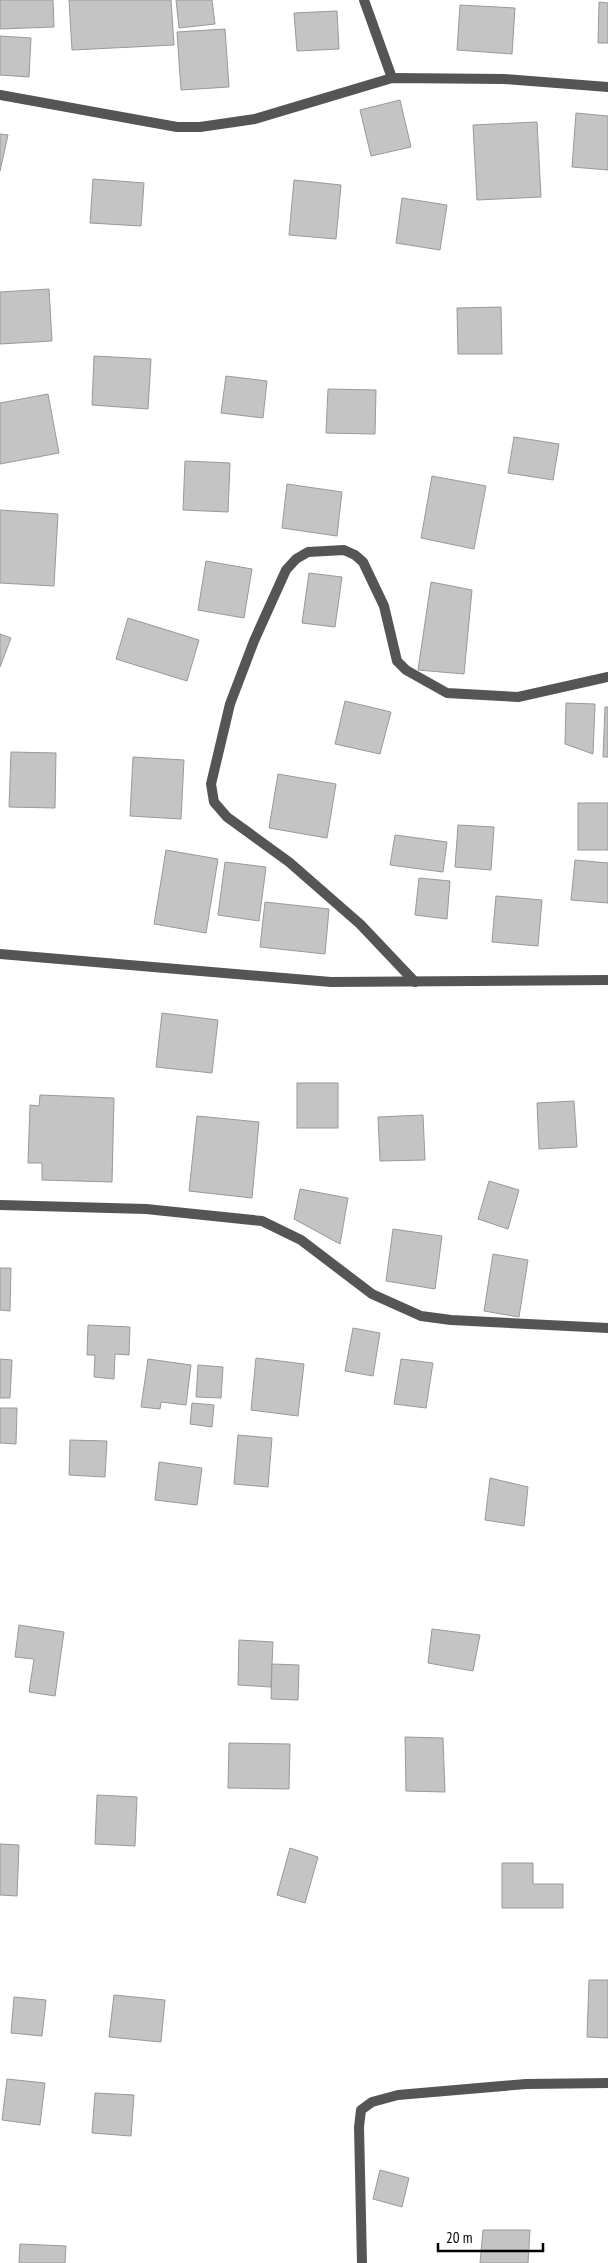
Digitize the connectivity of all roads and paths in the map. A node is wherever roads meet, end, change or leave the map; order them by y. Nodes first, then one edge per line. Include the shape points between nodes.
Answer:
1 (364, 0) edge
2 (392, 78) junction
3 (608, 86) edge
4 (0, 95) edge
5 (608, 677) edge
6 (0, 954) edge
7 (608, 980) edge
8 (415, 982) junction
9 (0, 1205) edge
10 (608, 1328) edge
11 (608, 2083) edge
12 (362, 2263) edge

1 - 2 street
2 - 3 street
2 - 4 street via 255,119 200,127 177,127
5 - 8 street via 518,697 447,693 406,670 397,661 384,606 363,562 355,555 344,550 308,552 286,570 230,704 211,784 214,802 227,817 289,862 360,924
6 - 8 street via 331,982
7 - 8 street
9 - 10 street via 146,1209 262,1221 301,1240 372,1294 421,1316
11 - 12 street via 526,2084 398,2095 372,2102 361,2110

